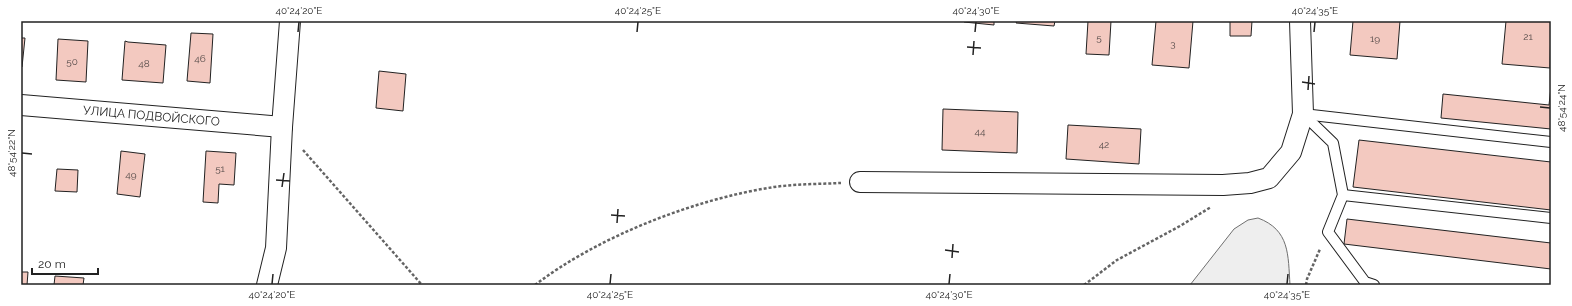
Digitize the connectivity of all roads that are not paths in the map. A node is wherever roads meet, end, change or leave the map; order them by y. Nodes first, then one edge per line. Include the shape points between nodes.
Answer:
1 (290, 21) edge
2 (1300, 21) edge
3 (21, 105) edge
4 (1303, 114) junction
5 (282, 128) junction
6 (1551, 142) edge
7 (860, 182) road end
8 (1343, 195) junction
9 (1551, 218) edge
10 (267, 285) edge
11 (1374, 285) edge

1 - 5 street
2 - 4 street
3 - 5 street, УЛИЦА ПОДВОЙСКОГО
4 - 6 lane
4 - 7 street via 1291,152 1269,178 1250,183 1223,185
4 - 8 lane via 1333,143
5 - 10 street via 276,248
8 - 9 lane
8 - 11 lane via 1328,232 1365,282

